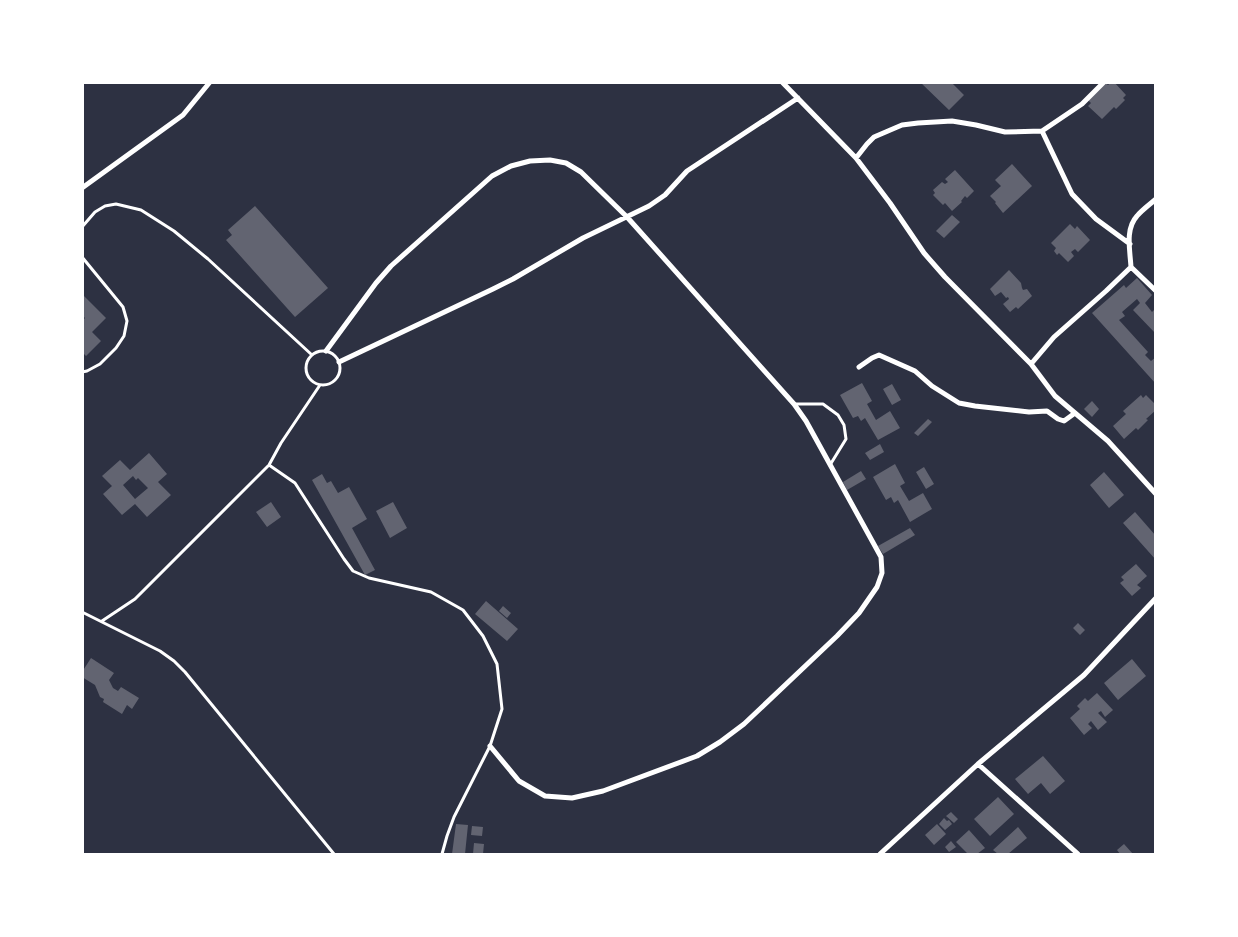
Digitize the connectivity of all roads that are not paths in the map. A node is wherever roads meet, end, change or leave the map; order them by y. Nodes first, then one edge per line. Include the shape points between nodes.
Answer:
1 (210, 82) edge
2 (782, 82) edge
3 (1104, 82) edge
4 (798, 98) junction
5 (1042, 131) junction
6 (856, 158) junction
7 (82, 188) edge
8 (1156, 199) edge
9 (627, 217) junction
10 (82, 227) edge
11 (1130, 244) junction
12 (82, 257) edge
13 (1131, 267) junction
14 (1156, 291) edge
15 (326, 351) junction
16 (312, 354) junction
17 (339, 362) junction
18 (1032, 364) junction
19 (859, 367) dead end
20 (82, 372) edge
21 (320, 385) junction
22 (794, 404) junction
23 (1076, 413) junction
24 (830, 465) junction
25 (269, 466) junction
26 (1156, 494) edge
27 (1156, 598) edge
28 (82, 612) edge
29 (101, 621) junction
30 (490, 746) junction
31 (978, 764) junction
32 (334, 854) edge
33 (442, 854) edge
34 (880, 854) edge
35 (1078, 854) edge

1 - 7 street via 183,115
2 - 4 street
3 - 5 street via 1082,104
4 - 6 street
4 - 9 street via 686,171 665,195
5 - 6 street via 1005,132 952,122 902,124 874,137
5 - 11 street via 1072,194 1096,219
6 - 18 street via 924,253
8 - 11 street via 1131,224
9 - 15 street via 581,172 566,163 530,160 511,166 492,176 391,266
9 - 17 street via 493,289
9 - 22 street
10 - 16 lane via 105,206 116,204 141,210 174,231 208,259
11 - 13 street
12 - 20 lane via 123,307 127,321 124,336 116,348 100,364
13 - 14 street
13 - 18 street via 1054,337
15 - 16 lane
15 - 17 lane
16 - 21 lane via 306,372
17 - 21 lane via 336,379
18 - 23 street via 1055,396
19 - 23 street via 879,355 915,371 959,403 1029,412 1047,411 1064,421
21 - 25 lane
22 - 24 street
22 - 24 lane via 823,404 838,415 846,439
23 - 26 street
24 - 30 street via 881,557 882,572 877,587 859,613 744,724 697,756 603,791 572,798 544,796 519,781
25 - 29 lane via 135,599
25 - 30 lane via 295,482 354,571 369,578 432,592 463,610 483,636 497,664 502,709
27 - 31 street via 1084,675
28 - 29 lane
29 - 32 lane via 160,651 185,672
30 - 33 lane via 454,817
31 - 34 street
31 - 35 street

